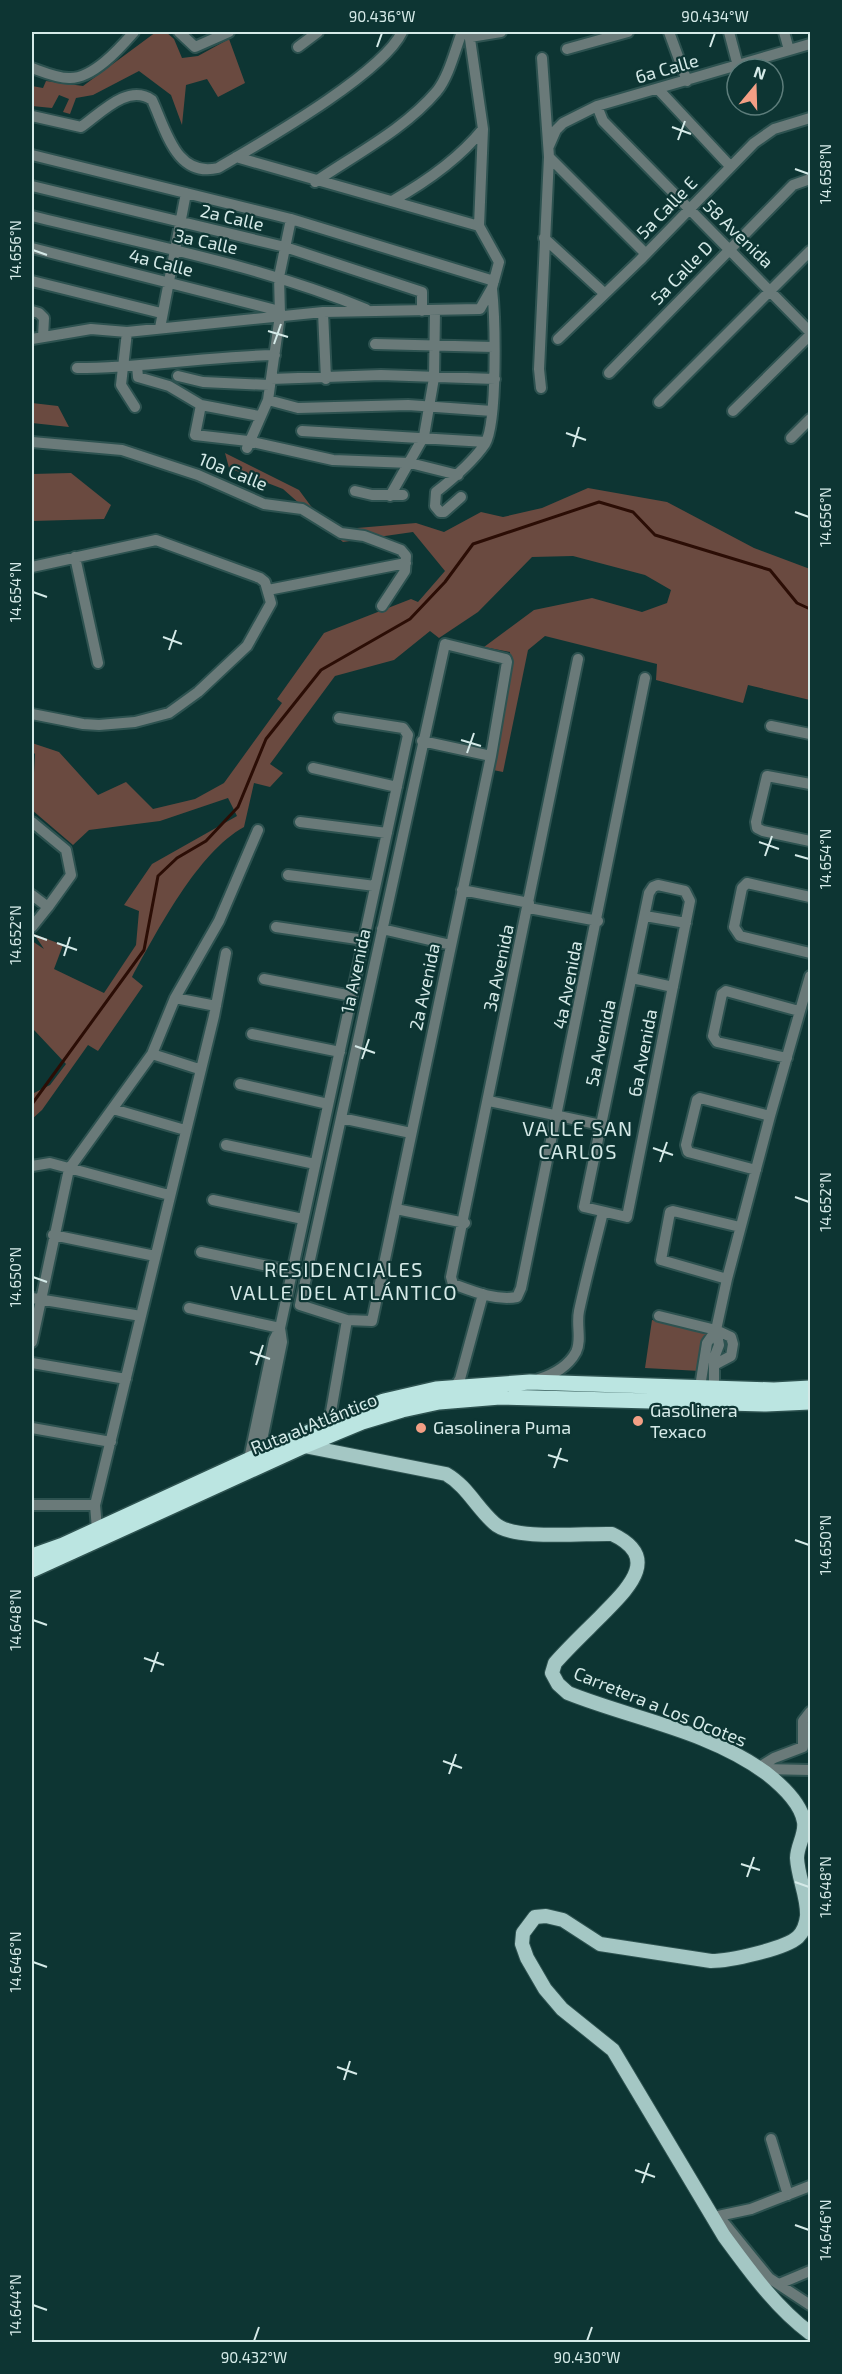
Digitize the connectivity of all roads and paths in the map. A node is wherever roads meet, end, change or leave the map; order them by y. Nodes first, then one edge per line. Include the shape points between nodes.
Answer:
1 (134, 32) edge
2 (179, 32) edge
3 (229, 32) edge
4 (318, 32) edge
5 (402, 32) edge
6 (501, 32) edge
7 (628, 32) edge
8 (669, 32) edge
9 (729, 32) edge
10 (784, 32) edge
11 (467, 34) edge
12 (810, 44) edge
13 (298, 47) dead end
14 (567, 49) dead end
15 (789, 50) junction
16 (736, 57) edge
17 (767, 57) edge
18 (542, 58) dead end
19 (32, 68) edge
20 (725, 70) edge
21 (687, 81) junction
22 (658, 89) junction
23 (597, 106) junction
24 (32, 116) edge
25 (810, 118) edge
26 (483, 129) junction
27 (549, 152) junction
28 (32, 158) edge
29 (236, 158) junction
30 (730, 166) junction
31 (810, 179) edge
32 (315, 182) junction
33 (32, 186) edge
34 (186, 193) junction
35 (392, 201) junction
36 (688, 209) junction
37 (32, 216) edge
38 (291, 219) junction
39 (180, 223) junction
40 (479, 226) junction
41 (543, 238) junction
42 (285, 247) junction
43 (32, 248) edge
44 (729, 248) junction
45 (810, 251) edge
46 (174, 252) junction
47 (646, 254) junction
48 (279, 278) junction
49 (32, 281) edge
50 (169, 282) junction
51 (493, 284) junction
52 (772, 290) junction
53 (604, 293) junction
54 (370, 311) junction
55 (422, 311) junction
56 (435, 311) junction
57 (323, 312) junction
58 (37, 313) edge
59 (161, 313) junction
60 (280, 315) junction
61 (160, 328) junction
62 (127, 332) junction
63 (810, 333) edge
64 (43, 337) junction
65 (32, 339) edge
66 (558, 339) dead end
67 (375, 344) dead end
68 (435, 346) junction
69 (494, 347) junction
70 (275, 355) junction
71 (137, 366) junction
72 (77, 368) dead end
73 (123, 368) junction
74 (609, 374) dead end
75 (178, 376) dead end
76 (434, 378) junction
77 (326, 379) junction
78 (495, 379) junction
79 (270, 382) junction
80 (541, 388) dead end
81 (268, 399) junction
82 (659, 402) dead end
83 (201, 405) junction
84 (430, 406) junction
85 (135, 407) dead end
86 (492, 411) junction
87 (733, 411) dead end
88 (259, 416) junction
89 (810, 419) edge
90 (302, 431) dead end
91 (424, 436) junction
92 (791, 438) dead end
93 (32, 442) edge
94 (486, 442) junction
95 (247, 444) junction
96 (410, 463) junction
97 (458, 475) junction
98 (355, 491) dead end
99 (403, 495) dead end
100 (390, 496) junction
101 (461, 497) dead end
102 (75, 557) junction
103 (406, 563) junction
104 (32, 567) edge
105 (268, 590) junction
106 (382, 606) dead end
107 (578, 659) dead end
108 (507, 660) joint
109 (98, 663) dead end
110 (645, 678) dead end
111 (32, 714) edge
112 (339, 718) dead end
113 (771, 726) dead end
114 (810, 734) edge
115 (422, 741) junction
116 (490, 756) junction
117 (313, 768) dead end
118 (810, 784) edge
119 (397, 787) junction
120 (32, 822) edge
121 (300, 822) dead end
122 (258, 830) dead end
123 (387, 833) junction
124 (810, 841) edge
125 (288, 875) dead end
126 (375, 886) junction
127 (653, 887) joint
128 (462, 890) junction
129 (32, 895) edge
130 (810, 897) edge
131 (52, 903) junction
132 (529, 905) junction
133 (645, 915) junction
134 (598, 921) junction
135 (686, 923) junction
136 (32, 927) edge
137 (276, 927) dead end
138 (382, 930) junction
139 (364, 940) junction
140 (451, 945) junction
141 (226, 953) dead end
142 (810, 953) edge
143 (810, 976) edge
144 (632, 978) junction
145 (264, 980) dead end
146 (673, 987) junction
147 (352, 996) junction
148 (175, 998) junction
149 (216, 1006) junction
150 (799, 1011) junction
151 (252, 1034) dead end
152 (340, 1052) junction
153 (152, 1054) junction
154 (787, 1058) junction
155 (199, 1070) junction
156 (240, 1084) dead end
157 (489, 1101) junction
158 (328, 1104) junction
159 (113, 1109) junction
160 (558, 1116) junction
161 (770, 1116) junction
162 (341, 1118) junction
163 (601, 1125) junction
164 (185, 1130) junction
165 (411, 1133) junction
166 (226, 1145) dead end
167 (315, 1164) junction
168 (32, 1166) edge
169 (69, 1169) junction
170 (756, 1170) junction
171 (169, 1195) junction
172 (213, 1200) dead end
173 (396, 1209) junction
174 (603, 1212) junction
175 (303, 1220) junction
176 (465, 1223) junction
177 (740, 1227) junction
178 (53, 1235) junction
179 (201, 1252) dead end
180 (155, 1256) junction
181 (292, 1271) junction
182 (727, 1279) junction
183 (483, 1294) junction
184 (36, 1298) edge
185 (189, 1308) dead end
186 (141, 1316) junction
187 (659, 1316) dead end
188 (347, 1320) junction
189 (280, 1328) junction
190 (717, 1330) junction
191 (32, 1342) edge
192 (32, 1363) edge
193 (126, 1379) junction
194 (530, 1382) junction
195 (455, 1387) junction
196 (707, 1387) junction
197 (810, 1388) edge
198 (673, 1394) junction
199 (810, 1402) edge
200 (328, 1423) junction
201 (32, 1428) edge
202 (111, 1442) junction
203 (303, 1446) junction
204 (254, 1457) junction
205 (32, 1505) edge
206 (95, 1505) junction
207 (97, 1529) junction
208 (32, 1557) edge
209 (32, 1570) edge
210 (810, 1712) edge
211 (759, 1769) junction
212 (810, 1770) edge
213 (771, 2139) dead end
214 (810, 2186) edge
215 (788, 2195) junction
216 (716, 2217) junction
217 (810, 2271) edge
218 (779, 2284) junction
219 (810, 2305) edge
220 (810, 2333) edge

1 - 19 street via 101,64 80,77 68,78
2 - 3 street via 195,47
4 - 13 street
5 - 29 street via 384,56 314,109
6 - 11 street
7 - 14 street
8 - 21 street
9 - 16 street
10 - 15 street
11 - 26 street
11 - 32 street via 438,89 417,111
12 - 15 street, 6a Calle
15 - 17 street, 6a Calle
18 - 27 street, 6a Calle
20 - 21 street, 6a Calle
21 - 22 street, 6a Calle
22 - 23 street, 6a Calle
22 - 30 street
23 - 27 street, 6a Calle via 563,123 552,138
23 - 36 street, 58 Avenida via 603,121
24 - 29 street via 81,127 128,94 146,95 183,161 205,171
25 - 30 street, 5a Calle E via 766,132
26 - 35 street via 455,159
26 - 40 street
27 - 41 street, 6a Calle
27 - 47 street
28 - 34 street
29 - 32 street
30 - 36 street, 5a Calle E
31 - 44 street, 5a Calle D via 793,185
32 - 35 street
33 - 39 street, 2a Calle
34 - 38 street
34 - 39 street
35 - 40 street
36 - 44 street, 58 Avenida
36 - 47 street, 5a Calle E
37 - 46 street, 3a Calle
38 - 42 street
38 - 51 street
39 - 42 street, 2a Calle
39 - 46 street
40 - 51 street via 498,256
41 - 53 street
41 - 80 street, 6a Calle
42 - 48 street
42 - 55 street, 2a Calle via 422,292
43 - 50 street, 4a Calle
44 - 52 street, 58 Avenida
44 - 74 street, 5a Calle D
45 - 52 street
46 - 48 street, 3a Calle
46 - 50 street
47 - 53 street, 5a Calle E
48 - 54 street, 3a Calle
48 - 60 street
49 - 59 street
50 - 59 street
50 - 60 street, 4a Calle via 272,309
51 - 56 street via 477,311
51 - 69 street
52 - 63 street, 58 Avenida
52 - 82 street
53 - 66 street, 5a Calle E
54 - 55 street
54 - 57 street
55 - 56 street
56 - 68 street
57 - 60 street
57 - 77 street
58 - 64 street
59 - 61 street
60 - 61 street
60 - 70 street
61 - 62 street
62 - 64 street via 91,329
62 - 73 street
63 - 87 street
64 - 65 street
67 - 68 street
68 - 69 street
68 - 76 street
69 - 78 street
70 - 71 street via 224,356
70 - 79 street
71 - 73 street
71 - 83 street via 138,376 169,386
72 - 73 street
73 - 85 street via 121,385
75 - 79 street via 203,382
76 - 77 street via 381,375
76 - 78 street
76 - 84 street
77 - 79 street
78 - 86 street
79 - 81 street
81 - 84 street via 298,408
81 - 88 street
83 - 88 street
83 - 95 street via 195,435
84 - 86 street
84 - 91 street
86 - 94 street
88 - 95 street
89 - 92 street
90 - 91 street
91 - 94 street
91 - 96 street
93 - 103 street, 10a Calle via 122,450 198,475 264,504 302,509 341,533 364,536 401,550
94 - 97 street
95 - 96 street via 333,460
96 - 97 street
96 - 100 street
97 - 101 street via 436,492 435,506 444,512
98 - 100 street
99 - 100 street
102 - 104 street
102 - 105 street via 156,540 260,578
102 - 109 street
103 - 105 street
103 - 106 street via 405,571
105 - 111 street via 271,607 246,646 198,692 169,713 135,722 99,725
107 - 132 street, 3a Avenida
108 - 115 street, 1a Avenida via 446,644
108 - 116 street, 2a Avenida
110 - 134 street, 4a Avenida
112 - 119 street via 406,730
113 - 114 street
115 - 116 street
115 - 138 street, 1a Avenida
116 - 128 street, 2a Avenida
117 - 119 street
118 - 124 street via 767,776 756,822 763,831
119 - 123 street
120 - 131 street via 66,850 70,862 71,875
121 - 123 street
122 - 148 street via 219,921
123 - 126 street
125 - 126 street
126 - 139 street
127 - 133 street, 5a Avenida
127 - 135 street, 6a Avenida via 685,891
128 - 132 street
128 - 140 street, 2a Avenida
129 - 131 street
130 - 142 street via 747,883 742,888 734,927 740,936
131 - 136 street
132 - 134 street
132 - 157 street, 3a Avenida
133 - 135 street
133 - 144 street, 5a Avenida
134 - 160 street, 4a Avenida
135 - 146 street, 6a Avenida
137 - 139 street
138 - 140 street
138 - 162 street, 1a Avenida
139 - 147 street
140 - 165 street, 2a Avenida
141 - 149 street
143 - 150 street
144 - 146 street
144 - 163 street, 5a Avenida
145 - 147 street
146 - 174 street, 6a Avenida via 627,1217
147 - 152 street
148 - 149 street
148 - 153 street
149 - 155 street
150 - 154 street
150 - 154 street via 726,991 722,994 713,1036 717,1042
151 - 152 street
152 - 158 street
153 - 155 street
153 - 159 street
154 - 161 street
155 - 164 street
156 - 158 street
157 - 160 street
157 - 176 street, 3a Avenida
158 - 167 street
159 - 164 street
159 - 169 street
160 - 163 street
160 - 183 street, 4a Avenida via 517,1298
161 - 170 street
161 - 170 street via 697,1100 686,1145 688,1152
162 - 165 street
162 - 188 street, 1a Avenida via 300,1305
163 - 174 street, 5a Avenida via 584,1207
164 - 171 street
165 - 173 street, 2a Avenida
166 - 167 street
167 - 175 street
168 - 169 street via 50,1163
169 - 171 street
169 - 178 street
170 - 177 street
171 - 180 street
172 - 175 street
173 - 176 street
173 - 188 street, 2a Avenida via 372,1321
174 - 194 street via 578,1314 579,1343 575,1353 553,1375
175 - 181 street
176 - 183 street, 3a Avenida via 451,1277 453,1284
177 - 182 street
177 - 182 street via 670,1212 661,1260
178 - 180 street
178 - 184 street
179 - 181 street
180 - 186 street
181 - 189 street
182 - 190 street
183 - 195 street
184 - 186 street
184 - 191 street
185 - 189 street
186 - 193 street
187 - 190 street
188 - 200 street
189 - 204 street via 282,1342
190 - 196 street via 719,1346 711,1360
192 - 193 street
193 - 202 street
194 - 195 highway, Ruta al Atlántico
194 - 198 highway, Ruta al Atlántico
195 - 200 highway, Ruta al Atlántico via 384,1401
196 - 197 highway, Ruta al Atlántico
196 - 198 highway, Ruta al Atlántico
198 - 199 highway, Ruta al Atlántico
198 - 203 highway, Ruta al Atlántico via 439,1402 362,1422
200 - 204 highway, Ruta al Atlántico
201 - 202 street
202 - 206 street
203 - 209 highway, Ruta al Atlántico
203 - 211 main road, Carretera a Los Ocotes via 446,1474 460,1482 496,1526 513,1533 612,1534 624,1539 637,1559 632,1584 555,1664 552,1673 558,1684 568,1693 589,1701 655,1720
204 - 207 highway, Ruta al Atlántico
205 - 206 street
206 - 207 street
207 - 208 highway, Ruta al Atlántico
210 - 211 street via 803,1721 803,1747 774,1758
211 - 212 street
211 - 216 main road, Carretera a Los Ocotes via 787,1791 804,1822 797,1859 807,1916 805,1928 797,1938 723,1961 711,1960 600,1944 574,1925 546,1916 535,1917 522,1944 545,1989 562,2009 613,2050
213 - 215 street
214 - 215 street
215 - 216 street
216 - 218 street via 769,2278
216 - 220 main road, Carretera a Los Ocotes via 724,2236 764,2286
217 - 218 street
218 - 219 street

